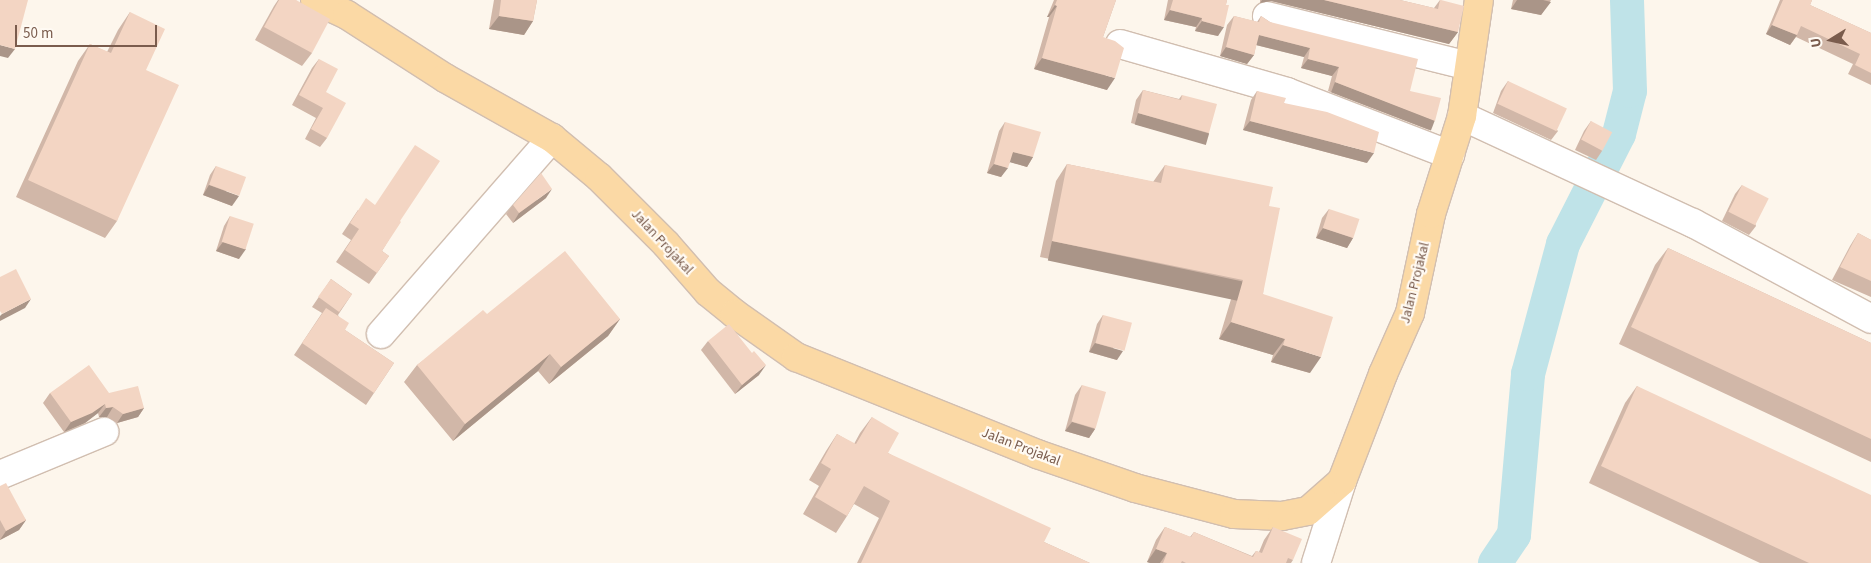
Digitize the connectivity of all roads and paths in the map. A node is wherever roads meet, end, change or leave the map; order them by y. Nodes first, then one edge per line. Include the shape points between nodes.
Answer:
1 (315, 0) edge
2 (1479, 0) edge
3 (1267, 16) dead end
4 (1120, 44) edge
5 (1469, 66) junction
6 (1462, 116) junction
7 (552, 138) junction
8 (1450, 155) junction
9 (1871, 319) edge
10 (381, 334) dead end
11 (104, 432) dead end
12 (0, 475) edge
13 (1342, 481) junction
14 (1316, 563) edge

1 - 7 main road, Jalan Projakal via 354,19 445,78
2 - 5 main road, Jalan Projakal
3 - 5 street
4 - 8 street via 1287,92
5 - 6 main road, Jalan Projakal
6 - 8 main road, Jalan Projakal
6 - 9 street via 1693,223
7 - 10 street
7 - 13 main road, Jalan Projakal via 599,177 666,244 708,292 796,356 1037,454 1134,488 1234,514 1282,516 1308,511
8 - 13 main road, Jalan Projakal via 1431,214 1410,313
11 - 12 street
13 - 14 street

